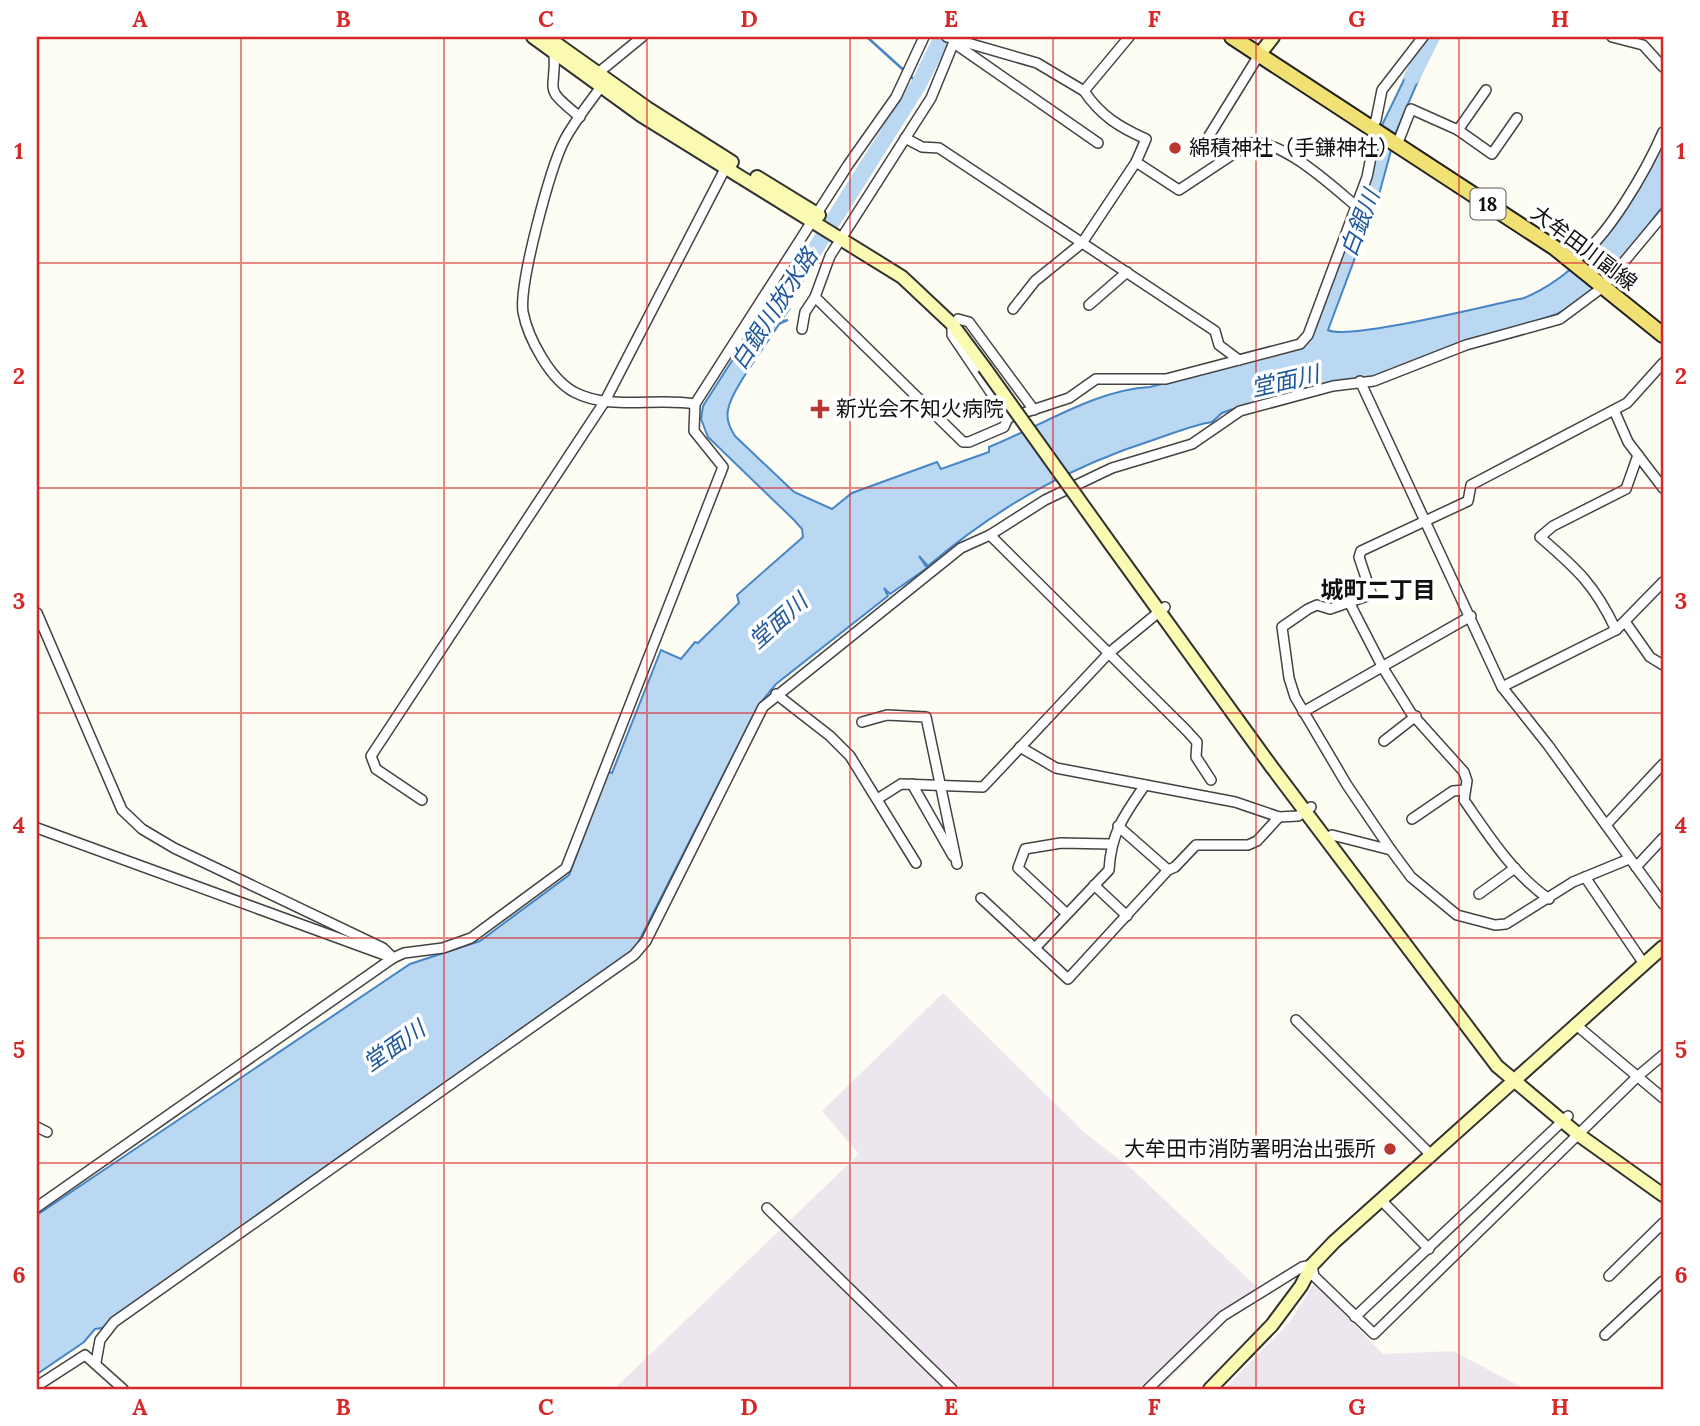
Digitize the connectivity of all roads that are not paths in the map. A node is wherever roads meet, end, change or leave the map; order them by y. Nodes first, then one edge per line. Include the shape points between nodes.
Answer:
1 (533, 37) edge
2 (642, 37) edge
3 (923, 37) edge
4 (1127, 37) edge
5 (1232, 37) edge
6 (1273, 37) edge
7 (1423, 37) edge
8 (1612, 37) edge
9 (953, 39) edge
10 (552, 42) edge
11 (1259, 55) junction
12 (1663, 67) edge
13 (598, 73) junction
14 (600, 88) junction
15 (1486, 90) dead end
16 (1084, 91) junction
17 (580, 117) junction
18 (1517, 118) dead end
19 (1373, 130) junction
20 (1458, 130) junction
21 (1663, 132) edge
22 (905, 138) junction
23 (1098, 143) dead end
24 (1204, 144) dead end
25 (1396, 145) junction
26 (1136, 162) junction
27 (727, 164) junction
28 (1356, 206) junction
29 (1663, 215) edge
30 (815, 217) junction
31 (842, 234) junction
32 (1082, 243) junction
33 (1575, 264) junction
34 (1127, 272) junction
35 (1602, 286) junction
36 (815, 297) junction
37 (1089, 305) dead end
38 (1013, 309) dead end
39 (955, 321) junction
40 (802, 329) dead end
41 (1663, 335) edge
42 (1239, 360) junction
43 (1663, 363) edge
44 (1360, 381) junction
45 (605, 401) junction
46 (695, 404) junction
47 (1034, 410) junction
48 (1614, 410) junction
49 (1007, 418) junction
50 (1638, 455) junction
51 (1663, 488) edge
52 (1424, 521) junction
53 (990, 535) junction
54 (1663, 582) edge
55 (1349, 602) junction
56 (1162, 609) junction
57 (37, 613) edge
58 (1471, 616) junction
59 (1626, 623) junction
60 (1616, 630) junction
61 (1109, 653) junction
62 (1663, 665) edge
63 (1382, 668) junction
64 (1502, 687) junction
65 (776, 694) junction
66 (1303, 712) junction
67 (1416, 716) junction
68 (862, 722) dead end
69 (1384, 741) dead end
70 (1020, 747) junction
71 (1663, 764) edge
72 (1660, 776) edge
73 (1211, 780) dead end
74 (912, 784) junction
75 (940, 784) junction
76 (1144, 785) junction
77 (1465, 790) junction
78 (879, 798) junction
79 (422, 800) dead end
80 (1308, 809) junction
81 (1279, 817) junction
82 (1412, 819) dead end
83 (1606, 825) junction
84 (1118, 826) junction
85 (37, 828) edge
86 (1329, 837) junction
87 (1663, 838) edge
88 (1110, 844) junction
89 (1391, 850) junction
90 (1629, 859) junction
91 (916, 863) dead end
92 (1636, 867) junction
93 (1515, 868) junction
94 (1168, 870) junction
95 (1585, 877) junction
96 (1094, 886) junction
97 (1479, 894) dead end
98 (981, 898) dead end
99 (1549, 899) junction
100 (1663, 904) edge
101 (1067, 914) junction
102 (1127, 916) junction
103 (1663, 947) edge
104 (1035, 948) junction
105 (393, 958) junction
106 (1644, 964) junction
107 (1296, 1020) dead end
108 (1575, 1024) junction
109 (1663, 1055) edge
110 (1638, 1076) junction
111 (1517, 1078) junction
112 (1663, 1098) edge
113 (1565, 1119) junction
114 (37, 1127) edge
115 (47, 1132) dead end
116 (1583, 1132) junction
117 (1432, 1156) junction
118 (1663, 1186) edge
119 (1663, 1195) edge
120 (1381, 1200) junction
121 (37, 1207) edge
122 (766, 1208) dead end
123 (1663, 1223) edge
124 (1429, 1249) junction
125 (1312, 1265) junction
126 (1609, 1276) dead end
127 (1663, 1281) edge
128 (1355, 1317) junction
129 (1605, 1335) dead end
130 (96, 1362) junction
131 (37, 1386) edge
132 (123, 1389) edge
133 (953, 1389) edge
134 (1149, 1389) edge
135 (1210, 1389) edge

1 - 10 street
2 - 13 street
3 - 30 street via 896,97
4 - 16 street
5 - 11 main road, 大牟田川副線 / 18
6 - 11 street
7 - 19 street via 1382,90
8 - 12 street via 1643,45
9 - 16 street via 1037,63
9 - 22 street via 931,98
9 - 23 street
10 - 13 street
10 - 14 street
10 - 17 street via 550,87
11 - 19 main road, 大牟田川副線 / 18
11 - 24 street
13 - 14 street
13 - 27 street
14 - 17 street
14 - 27 street
15 - 20 street
16 - 26 street via 1117,126 1146,139
17 - 45 street via 550,179 527,269 523,312 535,342 561,382 573,391
18 - 20 street via 1492,154
19 - 25 main road, 大牟田川副線 / 18
19 - 28 street via 1367,177
20 - 25 street via 1411,109
21 - 33 street via 1610,220
22 - 31 street
22 - 32 street via 922,147 939,148
25 - 33 main road, 大牟田川副線 / 18
26 - 28 street via 1179,190 1256,142 1290,155
26 - 32 street
27 - 30 street
27 - 45 street
28 - 42 street via 1308,335 1300,344
29 - 35 street
30 - 31 street
30 - 46 street
31 - 36 street
31 - 39 street via 907,271
32 - 34 street
32 - 38 street via 1035,281
33 - 35 main road, 大牟田川副線 / 18
34 - 37 street
34 - 42 street via 1215,331 1219,345
35 - 41 main road, 大牟田川副線 / 18
35 - 44 street via 1559,318 1466,345 1374,381
36 - 40 street via 805,312
36 - 49 street via 963,442 1004,427
39 - 47 street via 968,322
39 - 49 street via 952,335
39 - 56 street
42 - 47 street via 1166,379 1096,379 1069,398
43 - 48 street via 1627,403
44 - 52 street
44 - 53 street via 1240,411 1192,444 1112,468 1045,500
45 - 46 street
45 - 79 street via 372,756 376,769
46 - 105 street via 694,430 723,467 566,868 471,939
47 - 49 street
48 - 50 street
48 - 52 street via 1471,485 1468,501
50 - 51 street
50 - 60 street via 1626,489 1540,537 1586,578
52 - 55 street via 1360,551 1371,593
52 - 58 street
53 - 61 street
53 - 65 street via 961,548
54 - 59 street
55 - 63 street
55 - 66 street via 1330,609 1308,609 1282,627 1289,678
56 - 61 street
56 - 80 street
57 - 105 street via 128,818 174,848 383,948
58 - 63 street
58 - 64 street
59 - 60 street
59 - 62 street via 1650,657
60 - 64 street
61 - 70 street
61 - 73 street via 1197,742 1196,757
63 - 66 street
63 - 67 street
64 - 83 street
65 - 78 street via 850,756
65 - 130 street via 761,710 646,941 634,955 114,1322 100,1339
66 - 89 street
67 - 69 street
67 - 77 street via 1464,772
68 - 75 street via 887,715 926,718
70 - 75 street via 983,788
70 - 76 street via 1056,768
71 - 72 street
72 - 83 street
74 - 75 street
74 - 75 street via 957,864
74 - 78 street via 901,784
76 - 81 street via 1235,802
76 - 84 street
77 - 82 street via 1453,790
77 - 93 street via 1464,800
78 - 91 street
80 - 81 street via 1298,816
80 - 86 street
81 - 94 street via 1257,841 1196,845
83 - 90 street
84 - 88 street
84 - 94 street
85 - 105 street
86 - 89 street
86 - 111 street via 1478,1042 1497,1066
87 - 92 street
88 - 96 street via 1109,870
88 - 101 street via 1061,843 1025,849 1018,868
89 - 99 street via 1411,877 1457,915 1506,924
90 - 92 street
90 - 95 street
92 - 100 street
93 - 97 street
93 - 99 street
94 - 102 street
95 - 99 street
95 - 106 street
96 - 101 street
96 - 102 street
98 - 104 street
101 - 104 street
102 - 104 street via 1069,979
103 - 106 street
105 - 121 street
106 - 108 street
107 - 117 street
108 - 110 street
108 - 111 street
109 - 110 street
110 - 112 street
110 - 116 street
111 - 113 street
111 - 117 street
113 - 116 street
113 - 124 street
114 - 115 street
116 - 118 street
116 - 119 street
116 - 128 street via 1374,1334
117 - 120 street
120 - 124 street
120 - 125 street
122 - 133 street
123 - 126 street
124 - 128 street
125 - 128 street via 1314,1276
125 - 134 street via 1223,1316
125 - 135 street via 1272,1325
127 - 129 street
130 - 131 street via 81,1356
130 - 132 street

